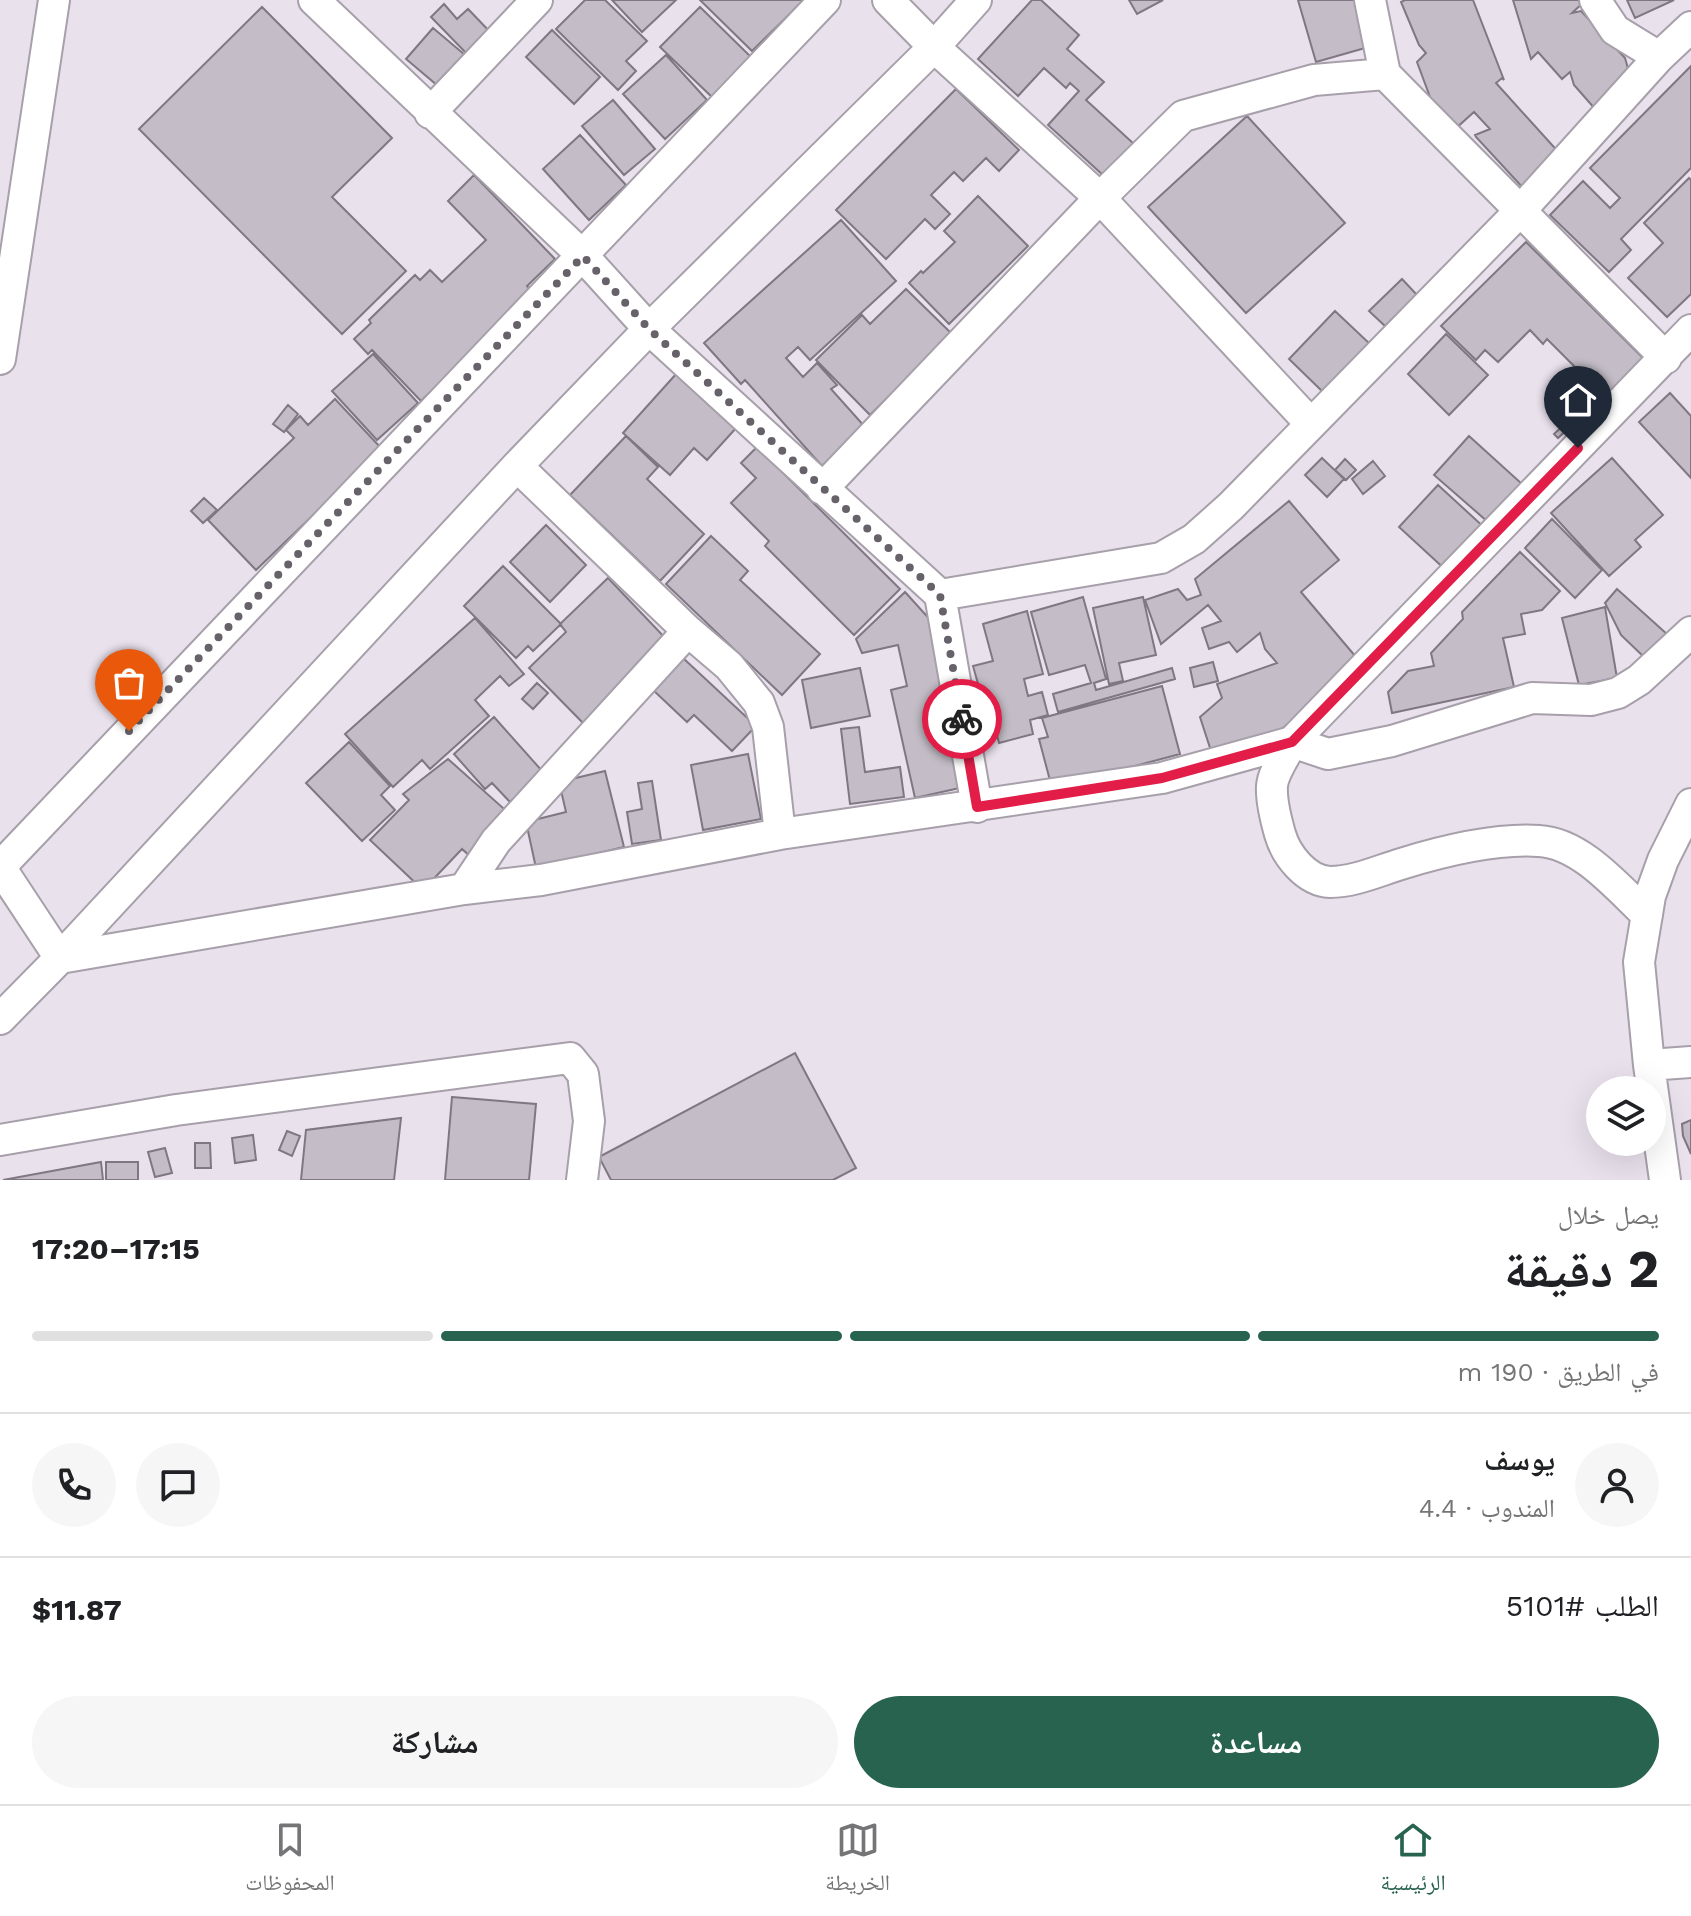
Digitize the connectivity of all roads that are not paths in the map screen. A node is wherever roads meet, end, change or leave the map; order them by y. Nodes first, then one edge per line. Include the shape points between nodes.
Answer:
1 (54, 0) edge
2 (314, 0) edge
3 (537, 0) edge
4 (825, 0) edge
5 (888, 0) edge
6 (976, 0) edge
7 (1370, 0) edge
8 (1595, 0) edge
9 (1691, 27) edge
10 (934, 47) junction
11 (1659, 57) junction
12 (1385, 74) junction
13 (430, 113) junction
14 (1100, 198) junction
15 (1520, 211) junction
16 (583, 256) junction
17 (649, 329) junction
18 (1691, 330) edge
19 (1666, 358) junction
20 (0, 359) edge
21 (1311, 424) junction
22 (517, 466) junction
23 (822, 489) junction
24 (940, 595) junction
25 (688, 631) junction
26 (1691, 632) edge
27 (1292, 742) junction
28 (1691, 804) edge
29 (977, 807) junction
30 (780, 834) junction
31 (0, 867) edge
32 (464, 889) junction
33 (1647, 915) junction
34 (60, 958) junction
35 (0, 1019) edge
36 (1691, 1062) edge
37 (1649, 1065) junction
38 (0, 1140) edge
39 (582, 1180) edge
40 (1665, 1180) edge

1 - 20 street
2 - 13 street
3 - 13 street
4 - 16 street
5 - 10 street
6 - 10 street
7 - 12 street
8 - 11 street via 1615,30
9 - 11 street
10 - 14 street
10 - 17 street
11 - 15 street
12 - 14 street via 1314,80 1183,116
12 - 15 street
13 - 16 street
14 - 21 street
14 - 23 street
15 - 19 street
15 - 21 street
16 - 17 street
16 - 31 street
17 - 22 street
17 - 23 street
18 - 19 street
19 - 27 street
21 - 24 street via 1203,531 1161,558
22 - 25 street
22 - 34 street
23 - 24 street
24 - 29 street
25 - 30 street via 729,666 759,703 768,727
25 - 32 street via 496,841
26 - 27 street via 1618,693 1591,700 1532,698 1392,741 1328,754
27 - 29 street via 1162,778
27 - 33 street via 1272,784 1277,822 1293,861 1315,877 1329,882 1427,856 1540,840 1580,857
28 - 33 street via 1663,860
29 - 30 street
30 - 32 street via 541,880
31 - 34 street
32 - 34 street
33 - 37 street via 1639,962
34 - 35 street
36 - 37 street
37 - 40 street
38 - 39 street via 176,1110 570,1058 583,1074 589,1121

